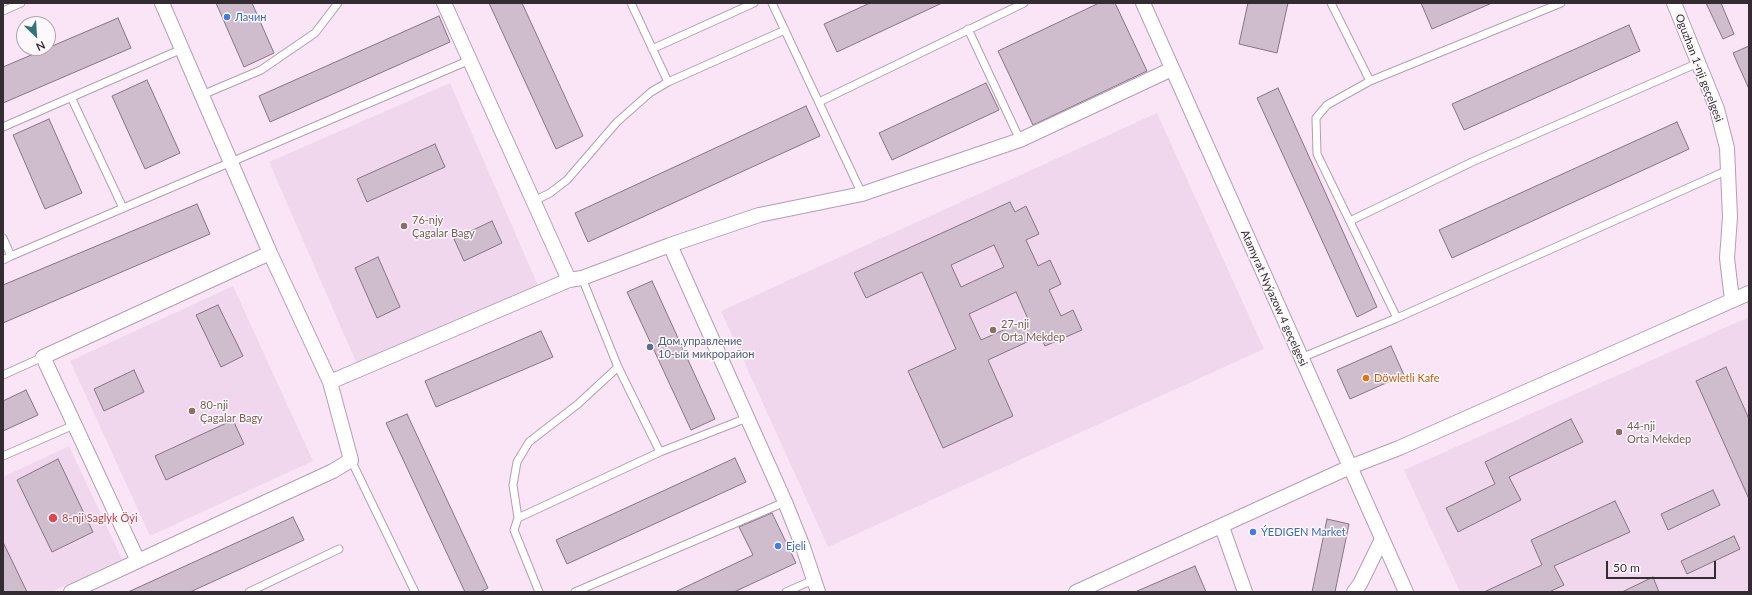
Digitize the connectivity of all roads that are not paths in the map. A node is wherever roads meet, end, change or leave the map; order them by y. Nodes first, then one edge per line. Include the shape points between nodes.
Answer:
1 (21, 3) edge
2 (162, 3) edge
3 (338, 3) edge
4 (444, 3) edge
5 (631, 3) edge
6 (754, 3) edge
7 (772, 3) edge
8 (1024, 3) edge
9 (1143, 3) edge
10 (1331, 3) edge
11 (1561, 3) edge
12 (1674, 3) edge
13 (3, 11) edge
14 (785, 30) junction
15 (968, 30) junction
16 (182, 48) junction
17 (652, 49) junction
18 (470, 60) junction
19 (1698, 62) junction
20 (1172, 69) junction
21 (1370, 81) junction
22 (668, 82) junction
23 (202, 95) junction
24 (71, 97) junction
25 (819, 102) junction
26 (3, 127) edge
27 (1020, 140) junction
28 (231, 162) junction
29 (1728, 170) junction
30 (862, 194) junction
31 (534, 201) junction
32 (123, 208) junction
33 (1350, 221) junction
34 (3, 238) edge
35 (670, 245) junction
36 (270, 253) junction
37 (11, 256) junction
38 (3, 260) edge
39 (575, 279) junction
40 (1749, 293) edge
41 (1732, 300) junction
42 (1397, 318) junction
43 (43, 357) junction
44 (1301, 358) junction
45 (618, 367) junction
46 (3, 375) edge
47 (330, 382) junction
48 (747, 418) junction
49 (74, 425) junction
50 (660, 452) junction
51 (3, 456) edge
52 (351, 460) junction
53 (1350, 467) junction
54 (785, 502) junction
55 (518, 518) junction
56 (1222, 527) junction
57 (1382, 539) junction
58 (339, 549) dead end
59 (138, 560) junction
60 (816, 586) edge
61 (71, 592) edge
62 (249, 592) edge
63 (415, 592) edge
64 (539, 592) edge
65 (575, 592) edge
66 (786, 592) edge
67 (1076, 592) edge
68 (1245, 592) edge
69 (1354, 592) edge
70 (1406, 592) edge

1 - 13 lane
2 - 16 street
3 - 23 lane via 315,33 261,70
4 - 18 street
5 - 17 lane
6 - 17 lane
7 - 14 lane
8 - 15 lane
9 - 20 street, Atamyrat Nyýazow 4 geçelgesi
10 - 21 lane
11 - 21 lane
12 - 19 street, Oguzhan 1-nji geçelgesi
14 - 22 lane
14 - 25 lane
15 - 25 lane
15 - 27 lane
16 - 23 street
16 - 24 lane
17 - 22 lane
18 - 28 lane
18 - 31 street
19 - 29 street, Oguzhan 1-nji geçelgesi via 1717,109 1727,148
19 - 33 lane via 1472,162
20 - 27 street
20 - 44 street, Atamyrat Nyýazow 4 geçelgesi
21 - 33 lane via 1327,105 1316,118 1317,154
22 - 31 lane via 651,92 617,122 567,180
23 - 28 street
24 - 26 lane
24 - 32 lane
25 - 30 lane
27 - 30 street
28 - 32 lane
28 - 36 street
29 - 41 street, Oguzhan 1-nji geçelgesi via 1730,217 1727,258
29 - 42 lane
30 - 35 street via 759,215
31 - 39 street
32 - 37 lane
33 - 42 lane
34 - 37 lane
35 - 39 street
35 - 48 street
36 - 43 street
36 - 47 street
37 - 38 lane
39 - 45 lane
39 - 47 street
40 - 41 street
41 - 53 street via 1399,448
42 - 44 lane
43 - 46 lane
43 - 49 street
44 - 53 street, Atamyrat Nyýazow 4 geçelgesi
45 - 50 lane
45 - 55 lane via 578,404 529,442 517,462 513,485
47 - 52 street
48 - 50 lane
48 - 54 street
49 - 51 lane
49 - 59 street
50 - 55 lane
52 - 59 street via 333,471
52 - 63 lane
53 - 56 street
53 - 57 street, Atamyrat Nyýazow 4 geçelgesi
54 - 60 street
54 - 65 lane
55 - 64 lane via 514,530
56 - 67 street
56 - 68 street
57 - 69 street
57 - 70 street, Atamyrat Nyýazow 4 geçelgesi
58 - 62 lane
59 - 61 street
60 - 66 lane

